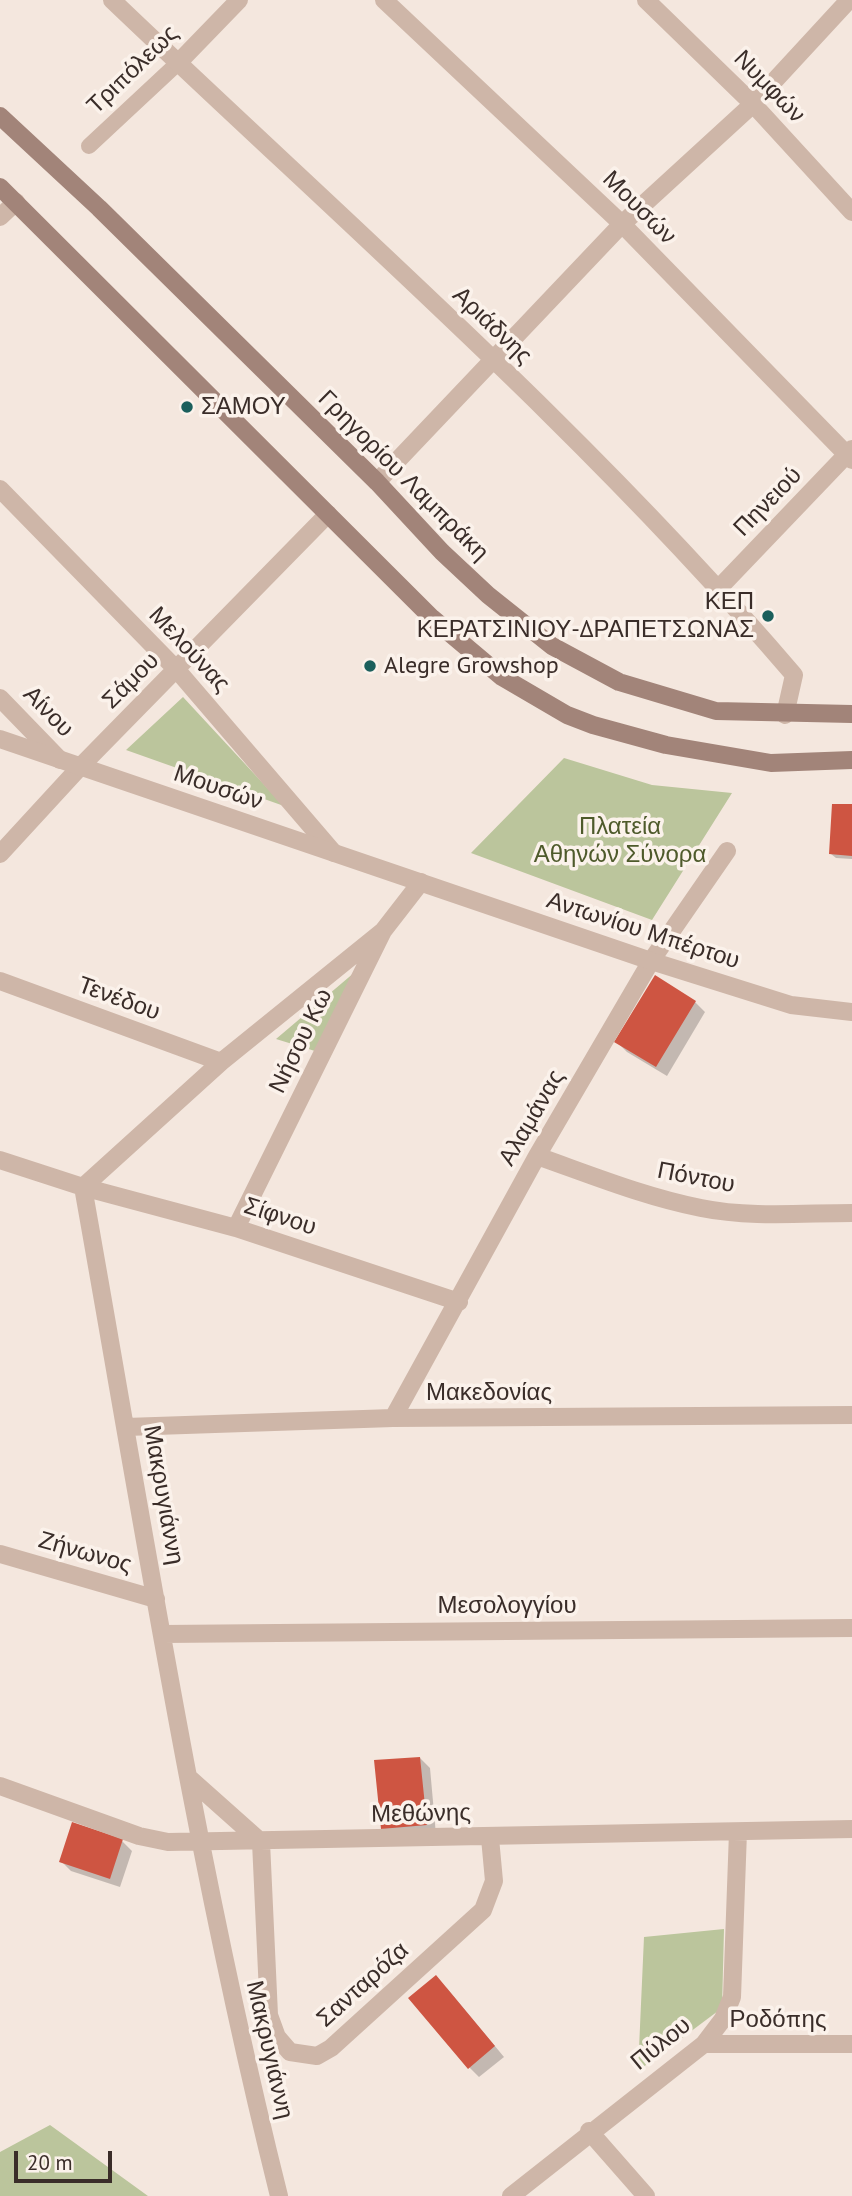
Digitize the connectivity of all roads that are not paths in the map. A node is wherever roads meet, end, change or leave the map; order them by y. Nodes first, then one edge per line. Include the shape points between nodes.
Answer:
1 (112, 0) edge
2 (239, 0) edge
3 (384, 0) edge
4 (646, 0) edge
5 (849, 0) edge
6 (178, 63) junction
7 (753, 104) junction
8 (0, 116) edge
9 (89, 146) dead end
10 (0, 187) edge
11 (16, 202) junction
12 (852, 212) edge
13 (0, 217) edge
14 (622, 224) junction
15 (493, 359) junction
16 (850, 455) edge
17 (377, 482) junction
18 (0, 489) edge
19 (328, 514) junction
20 (719, 588) junction
21 (177, 670) junction
22 (0, 698) edge
23 (852, 714) edge
24 (785, 715) junction
25 (0, 739) edge
26 (60, 760) junction
27 (852, 760) edge
28 (80, 766) junction
29 (727, 851) dead end
30 (334, 853) junction
31 (0, 854) edge
32 (421, 882) junction
33 (383, 931) junction
34 (651, 961) junction
35 (0, 981) edge
36 (852, 1012) edge
37 (221, 1062) junction
38 (537, 1156) junction
39 (0, 1160) edge
40 (83, 1187) junction
41 (852, 1213) edge
42 (236, 1228) junction
43 (459, 1302) junction
44 (852, 1415) edge
45 (393, 1418) junction
46 (126, 1427) junction
47 (0, 1554) edge
48 (156, 1599) junction
49 (852, 1628) edge
50 (163, 1634) junction
51 (188, 1777) junction
52 (0, 1787) edge
53 (852, 1829) edge
54 (738, 1832) junction
55 (490, 1838) junction
56 (261, 1842) junction
57 (200, 1843) junction
58 (852, 2044) edge
59 (704, 2045) junction
60 (589, 2131) junction
61 (279, 2196) edge
62 (511, 2196) edge
63 (646, 2196) edge

1 - 6 street, Αριάδνης
2 - 6 street, Τριπόλεως
3 - 14 street, Μουσών
4 - 7 street, Νυμφών
5 - 7 street
6 - 9 lane, Τριπόλεως
6 - 15 street, Αριάδνης
7 - 12 street, Νυμφών
7 - 14 street
8 - 17 main road, Γρηγορίου Λαμπράκη
10 - 11 main road
11 - 13 street
11 - 19 main road
14 - 15 street
14 - 16 street, Μουσών
15 - 17 street
15 - 20 street, Αριάδνης
16 - 20 street, Πηνειού
17 - 24 main road, Γρηγορίου Λαμπράκη via 442,552 552,646 620,682 716,711
18 - 21 street, Μελούνας
19 - 21 street, Σάμου
19 - 27 main road via 432,618 502,677 568,715 666,744 771,763
20 - 24 street, Αριάδνης via 794,676
21 - 28 street, Σάμου
21 - 30 street, Μελούνας
22 - 26 street, Αίνου
23 - 24 main road, Γρηγορίου Λαμπράκη
25 - 26 street, Μουσών
26 - 28 street, Μουσών
28 - 30 street, Μουσών
28 - 31 street, Σάμου
29 - 34 street, Αλαμάνας
30 - 32 street, Μουσών
32 - 33 street, Νήσου Κω
32 - 34 street, Αντωνίου Μπέρτου
33 - 37 street
33 - 42 street, Νήσου Κω
34 - 36 street, Αντωνίου Μπέρτου via 790,1005
34 - 38 street, Αλαμάνας
35 - 37 street, Τενέδου
37 - 40 street
38 - 41 street, Πόντου via 703,1209
38 - 43 street, Αλαμάνας
39 - 40 street, Σίφνου
40 - 42 street, Σίφνου
40 - 46 street, Μακρυγιάννη
42 - 43 street, Σίφνου
43 - 45 street, Αλαμάνας
44 - 45 street, Μακεδονίας
45 - 46 street, Μακεδονίας
46 - 48 street, Μακρυγιάννη
47 - 48 street, Ζήνωνος
48 - 50 street, Μακρυγιάννη
49 - 50 street, Μεσολογγίου
50 - 51 street, Μακρυγιάννη
51 - 56 street
51 - 57 street, Μακρυγιάννη
52 - 57 street, Μεθώνης via 139,1836
53 - 54 street, Μεθώνης
54 - 55 street, Μεθώνης
54 - 59 street, Πύλου via 732,1997
55 - 56 street, Μεθώνης
55 - 56 street, Σανταρόζα via 494,1881 483,1910 355,2028 317,2056 290,2052 277,2037 269,2015
56 - 57 street, Μεθώνης
57 - 61 street, Μακρυγιάννη via 248,2074
58 - 59 street, Ροδόπης
59 - 60 street, Πύλου
60 - 62 street, Πύλου
60 - 63 street

